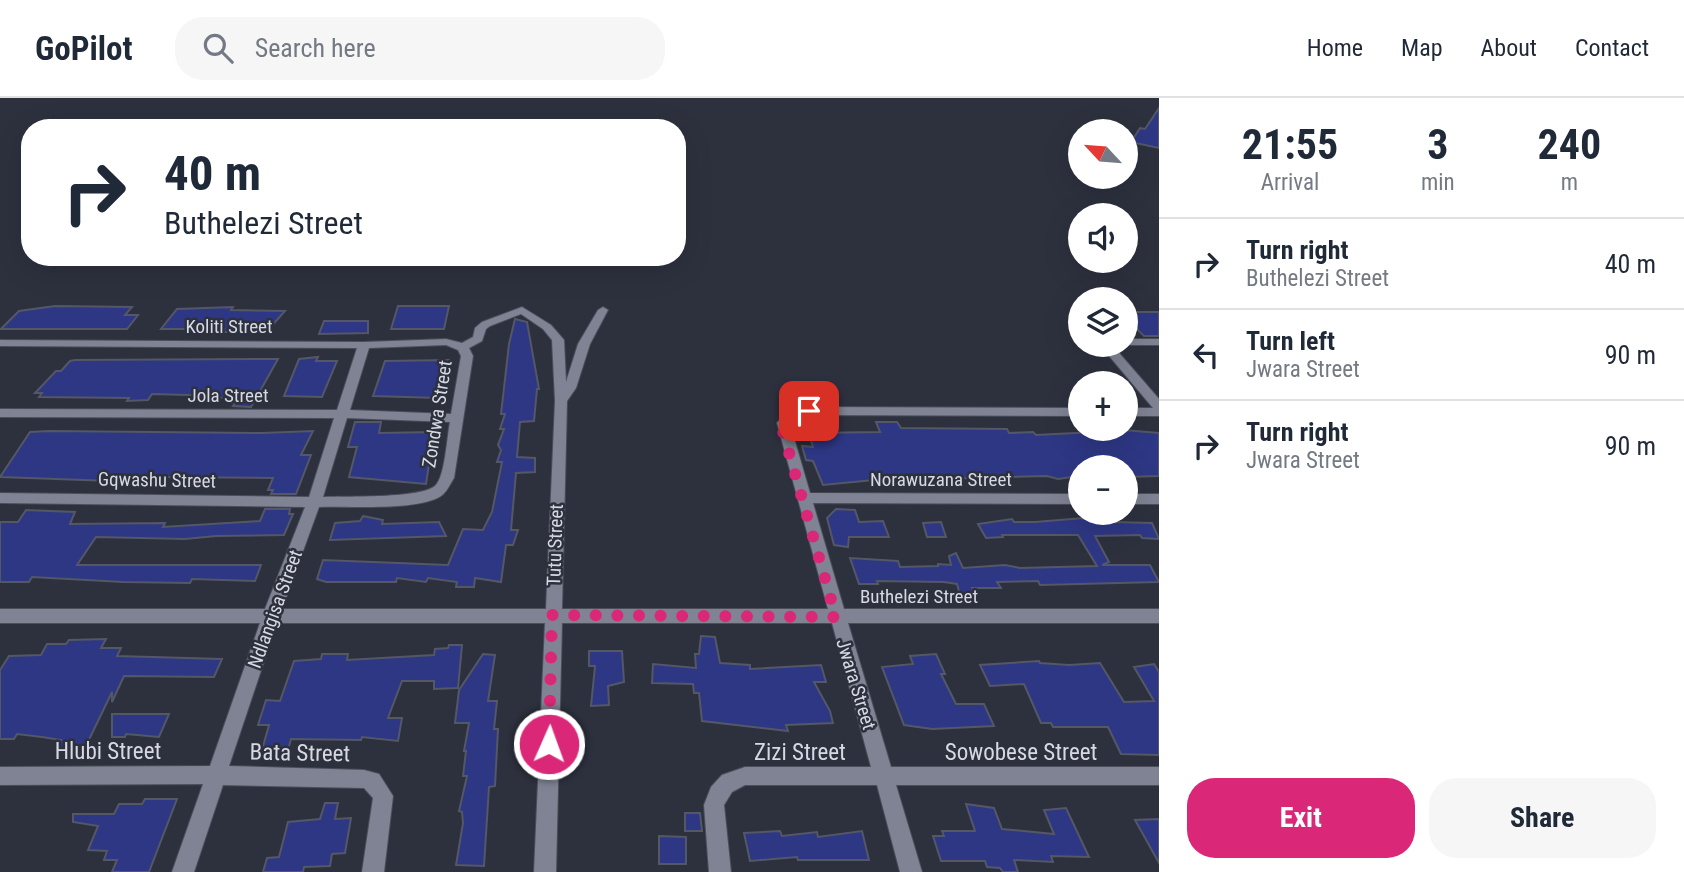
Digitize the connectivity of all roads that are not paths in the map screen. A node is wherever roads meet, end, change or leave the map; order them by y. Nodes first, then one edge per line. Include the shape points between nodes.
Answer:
1 (603, 310) dead end
2 (1138, 342) edge
3 (1159, 342) edge
4 (0, 343) edge
5 (364, 345) junction
6 (460, 346) junction
7 (1116, 357) edge
8 (561, 401) junction
9 (1159, 410) edge
10 (1138, 411) edge
11 (1068, 412) edge
12 (0, 413) edge
13 (344, 414) junction
14 (456, 418) junction
15 (0, 498) edge
16 (803, 498) junction
17 (1068, 499) edge
18 (1138, 499) edge
19 (1159, 499) edge
20 (314, 502) junction
21 (552, 615) junction
22 (0, 616) edge
23 (271, 616) junction
24 (1159, 616) edge
25 (836, 617) junction
26 (216, 775) junction
27 (0, 776) edge
28 (1159, 776) edge
29 (884, 777) junction
30 (183, 872) edge
31 (373, 872) edge
32 (545, 872) edge
33 (720, 872) edge
34 (911, 872) edge

1 - 8 street via 600,323 584,344 572,390
2 - 3 street
4 - 5 street, Koliti Street
5 - 6 street, Koliti Street via 446,342
5 - 13 street, Ndlangisa Street
6 - 8 street, Tutu Street via 478,340 486,324 522,310 556,335
6 - 14 street, Zondwa Street via 467,356
7 - 9 street
8 - 21 street, Tutu Street
9 - 10 street
11 - 16 street, Jwara Street via 791,414 782,428
12 - 13 street, Jola Street
13 - 14 street, Jola Street
13 - 20 street, Ndlangisa Street
14 - 20 street, Zondwa Street via 447,478 432,495
15 - 20 street, Gqwashu Street
16 - 17 street, Norawuzana Street
16 - 25 street, Jwara Street
18 - 19 street
20 - 23 street, Ndlangisa Street
21 - 23 street, Buthelezi Street
21 - 25 street, Buthelezi Street
21 - 32 street, Tutu Street
22 - 23 street, Buthelezi Street
23 - 26 street, Ndlangisa Street
24 - 25 street, Buthelezi Street
25 - 29 street, Jwara Street
26 - 27 street, Hlubi Street
26 - 30 street, Ndlangisa Street
26 - 31 street, Bata Street via 372,781 383,796
28 - 29 street, Sowobese Street
29 - 33 street, Zizi Street via 745,776 725,783 714,805
29 - 34 street, Jwara Street

